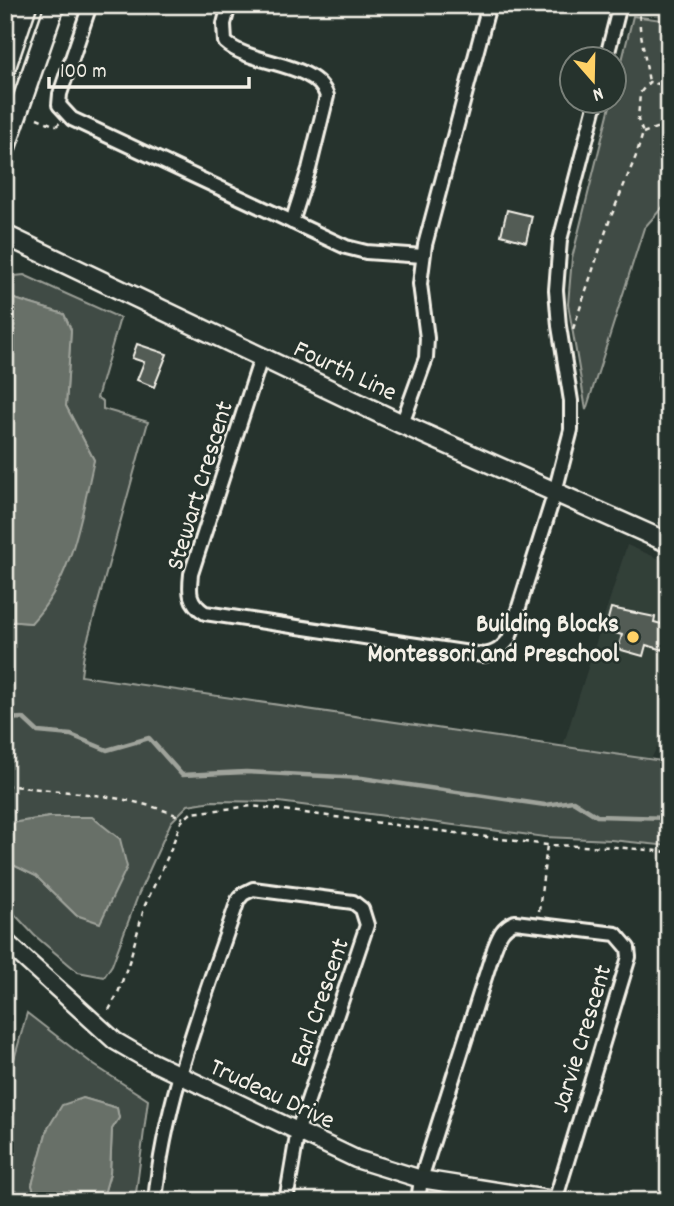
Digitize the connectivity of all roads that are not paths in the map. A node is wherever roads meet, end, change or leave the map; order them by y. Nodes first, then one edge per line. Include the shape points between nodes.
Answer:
1 (27, 5) edge
2 (55, 5) edge
3 (90, 5) edge
4 (229, 5) edge
5 (489, 5) edge
6 (620, 5) edge
7 (610, 46) edge
8 (5, 71) edge
9 (592, 116) edge
10 (5, 150) edge
11 (292, 222) junction
12 (5, 235) edge
13 (423, 256) junction
14 (261, 358) junction
15 (669, 370) edge
16 (669, 386) edge
17 (402, 424) junction
18 (555, 492) junction
19 (669, 543) edge
20 (6, 944) edge
21 (179, 1075) junction
22 (298, 1130) junction
23 (421, 1179) junction
24 (555, 1200) edge
25 (155, 1201) edge
26 (286, 1201) edge
27 (418, 1201) edge
28 (560, 1201) edge

1 - 8 main road
2 - 10 main road
3 - 11 street via 60,94 59,106 68,116
4 - 11 street via 225,43 241,53 313,76 327,96
5 - 13 street
6 - 7 street
9 - 18 street via 560,240 556,290 571,429
11 - 13 street via 356,250
12 - 14 main road, Fourth Line
13 - 17 street via 420,284 426,358
14 - 17 main road, Fourth Line
14 - 18 street, Stewart Crescent via 191,574 190,598 205,613 483,655 495,653 509,639
15 - 16 street
17 - 18 main road, Fourth Line
18 - 19 main road, Fourth Line
20 - 21 street, Trudeau Drive via 115,1041
21 - 22 street, Trudeau Drive
21 - 22 street, Earl Crescent via 243,894 269,890 353,902 362,909 367,925
21 - 25 street
22 - 23 street, Trudeau Drive via 356,1159
22 - 26 street
23 - 24 street, Trudeau Drive
23 - 24 street, Jarvie Crescent via 501,932 515,922 616,934 628,948 629,957
23 - 27 street, Jarvie Crescent
24 - 28 street, Trudeau Drive

